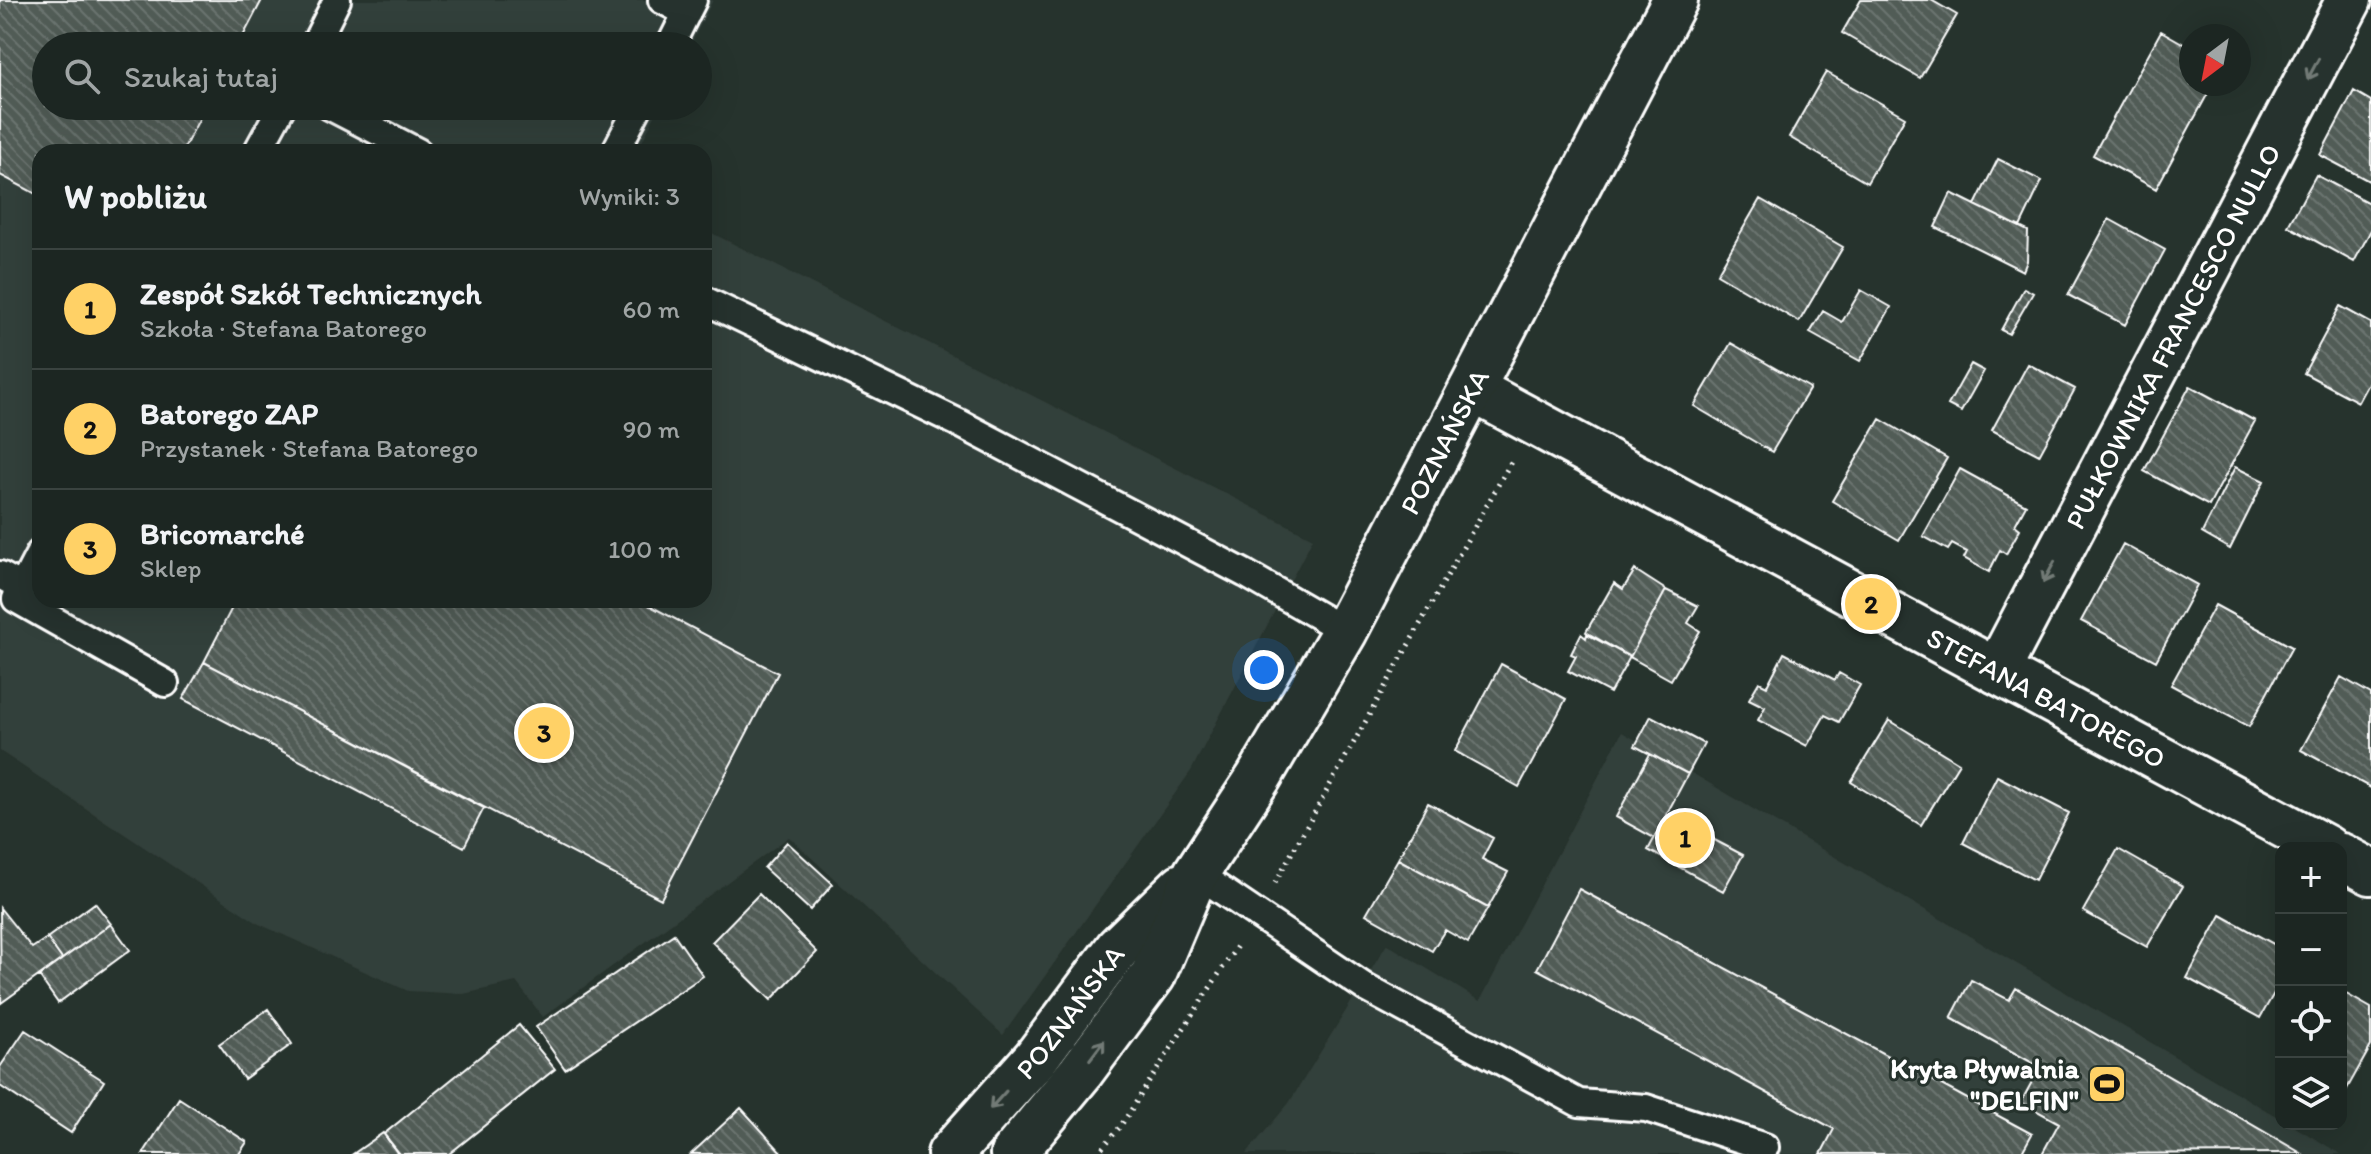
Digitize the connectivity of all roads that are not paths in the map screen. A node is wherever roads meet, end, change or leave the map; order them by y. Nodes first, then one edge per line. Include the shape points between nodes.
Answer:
1 (337, 0) edge
2 (662, 0) edge
3 (1675, 0) edge
4 (2349, 0) edge
5 (690, 6) edge
6 (321, 32) edge
7 (677, 32) edge
8 (274, 120) edge
9 (356, 120) edge
10 (632, 120) edge
11 (261, 144) edge
12 (403, 144) edge
13 (619, 144) edge
14 (712, 304) edge
15 (1472, 389) junction
16 (32, 561) edge
17 (11, 581) edge
18 (1345, 631) junction
19 (1997, 671) junction
20 (165, 683) dead end
21 (2315, 842) edge
22 (2347, 859) edge
23 (2371, 872) edge
24 (1196, 873) junction
25 (1765, 1147) dead end
26 (950, 1154) edge
27 (1013, 1154) edge

1 - 6 lane
2 - 5 lane
3 - 15 street, POZNAŃSKA
4 -> 19 street, PUŁKOWNIKA FRANCESCO NULLO
5 - 7 lane
8 - 11 lane
9 - 12 lane
10 - 13 lane
14 - 18 lane via 959,423
15 - 18 street, POZNAŃSKA
15 - 19 street, STEFANA BATOREGO
16 - 17 lane
17 - 20 lane via 16,599
18 - 24 street, POZNAŃSKA
19 - 21 street, STEFANA BATOREGO
22 - 23 street
24 - 25 lane via 1366,988 1579,1103 1646,1108
24 -> 26 street, POZNAŃSKA via 1118,948 1035,1059
27 -> 24 street, POZNAŃSKA via 1153,975

